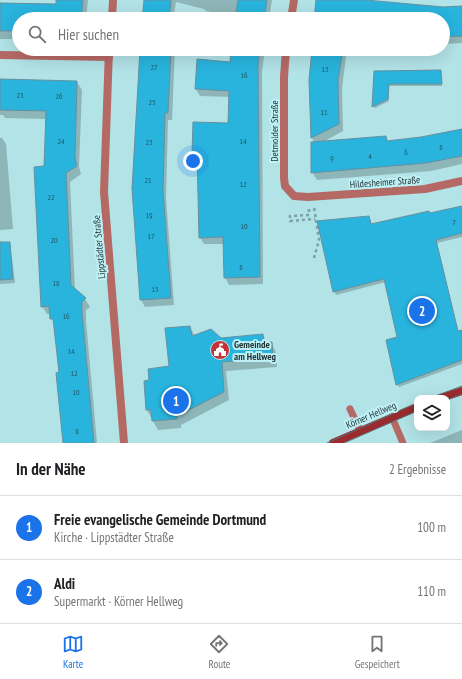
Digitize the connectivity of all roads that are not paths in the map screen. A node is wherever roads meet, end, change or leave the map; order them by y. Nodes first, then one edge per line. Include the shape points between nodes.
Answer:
1 (113, 0) edge
2 (294, 0) edge
3 (112, 12) edge
4 (291, 12) edge
5 (0, 55) edge
6 (12, 55) edge
7 (109, 56) edge
8 (286, 56) edge
9 (462, 181) edge
10 (308, 197) joint
11 (462, 390) edge
12 (449, 395) edge
13 (414, 408) edge
14 (350, 409) dead end
15 (392, 417) junction
16 (360, 430) junction
17 (124, 443) edge
18 (333, 443) edge
19 (403, 443) edge

1 - 3 street
2 - 4 street
5 - 6 street
7 - 17 street, Lippstädter Straße via 104,192
8 - 10 street, Detmolder Straße via 284,178 286,186 294,196
9 - 10 street, Hildesheimer Straße via 425,189
11 - 12 main road
13 - 15 main road, Körner Hellweg
14 - 16 lane
15 - 16 main road, Körner Hellweg
15 - 19 lane
16 - 18 main road, Körner Hellweg

